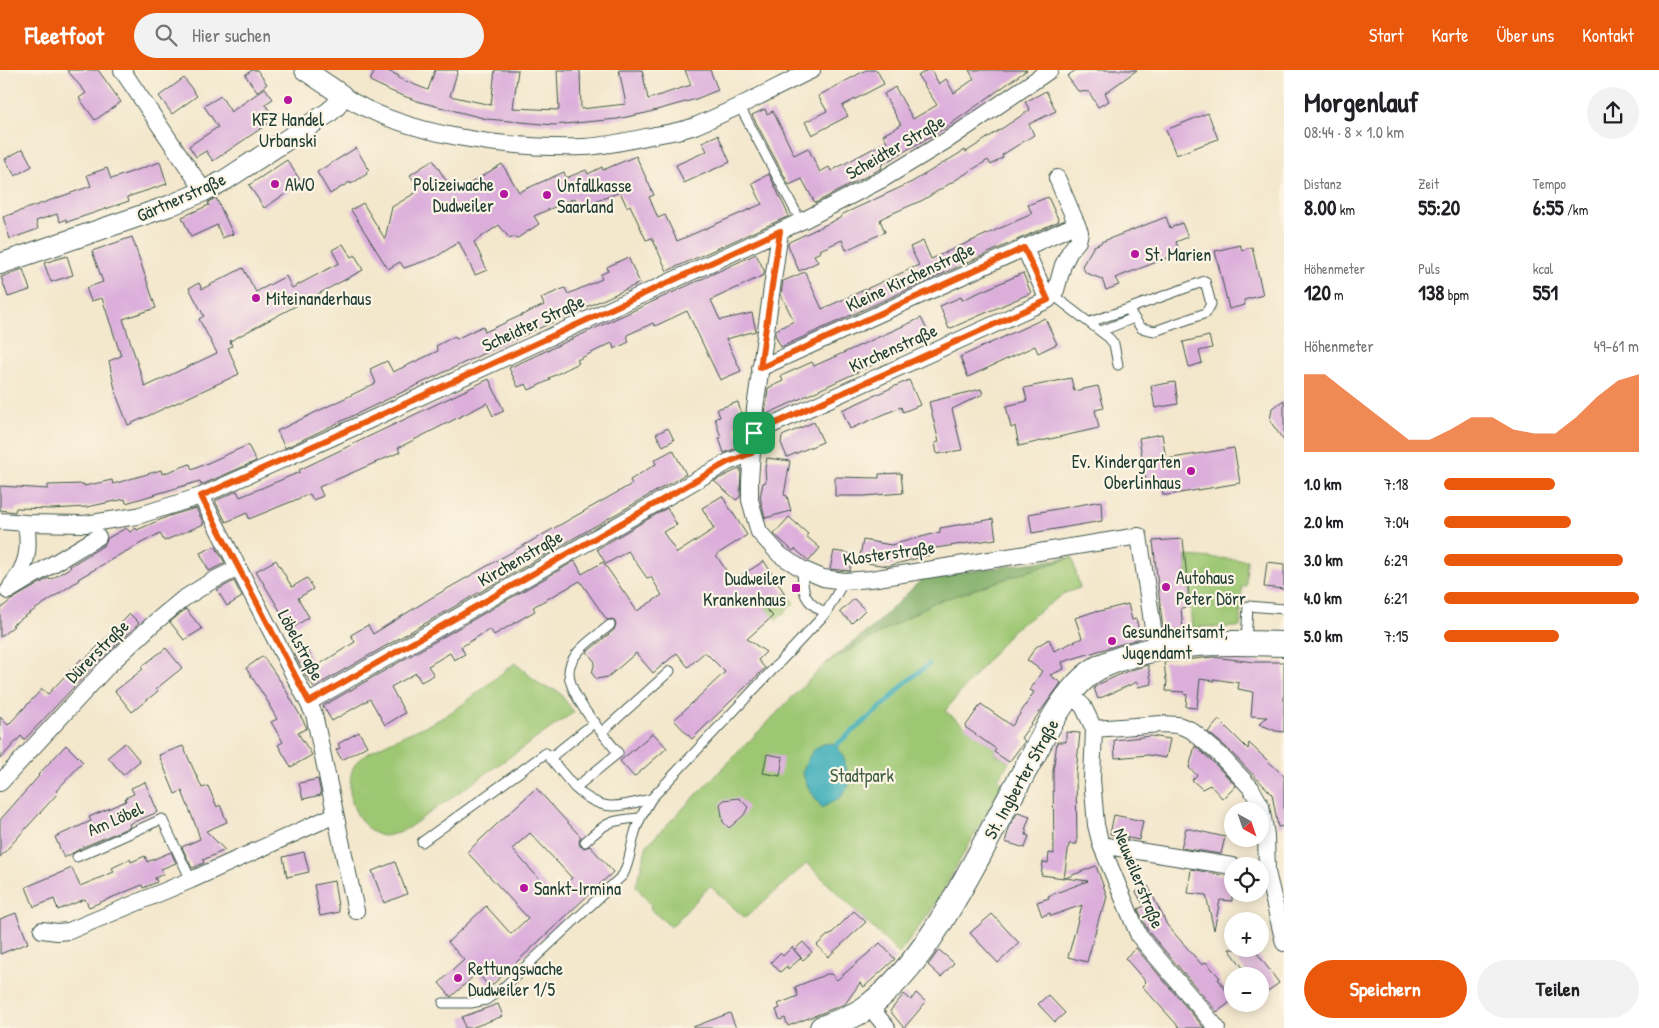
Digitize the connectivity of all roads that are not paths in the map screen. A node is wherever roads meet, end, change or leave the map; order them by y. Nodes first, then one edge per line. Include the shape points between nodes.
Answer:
1 (122, 70) edge
2 (305, 70) edge
3 (812, 70) edge
4 (1050, 70) edge
5 (342, 95) junction
6 (739, 105) junction
7 (1057, 178) dead end
8 (204, 191) junction
9 (796, 212) dead end
10 (1077, 224) junction
11 (780, 231) junction
12 (1024, 248) junction
13 (1, 261) edge
14 (1051, 298) junction
15 (1128, 309) junction
16 (1134, 318) junction
17 (1090, 322) junction
18 (1101, 330) junction
19 (1118, 365) dead end
20 (760, 368) junction
21 (754, 433) junction
22 (752, 453) junction
23 (201, 496) junction
24 (0, 521) edge
25 (26, 523) junction
26 (98, 537) dead end
27 (238, 568) junction
28 (802, 570) junction
29 (844, 581) junction
30 (4, 595) edge
31 (1284, 609) edge
32 (826, 613) junction
33 (610, 625) dead end
34 (1246, 643) junction
35 (1284, 644) edge
36 (1156, 648) junction
37 (670, 671) dead end
38 (1070, 694) junction
39 (309, 702) junction
40 (595, 722) junction
41 (1094, 729) junction
42 (602, 732) junction
43 (550, 758) junction
44 (0, 783) edge
45 (575, 788) junction
46 (651, 799) junction
47 (335, 815) junction
48 (639, 818) junction
49 (422, 842) dead end
50 (585, 842) dead end
51 (1102, 845) junction
52 (77, 857) dead end
53 (1265, 857) edge
54 (1224, 865) edge
55 (191, 880) junction
56 (1269, 884) edge
57 (1273, 895) junction
58 (1284, 908) edge
59 (356, 911) dead end
60 (42, 930) dead end
61 (1284, 943) edge
62 (443, 1003) dead end
63 (868, 1006) junction
64 (822, 1028) edge
65 (887, 1028) edge
66 (1218, 1028) edge

1 - 8 street
2 - 5 street
3 - 6 street
4 - 11 street, Scheidter Straße via 949,139 883,179
5 - 6 street via 358,106 419,127 477,141 531,147 586,147 636,140 690,127
5 - 8 street, Gärtnerstraße via 328,113
6 - 9 lane
7 - 10 street
8 - 13 street, Gärtnerstraße via 169,206
10 - 12 street, Kleine Kirchenstraße
10 - 14 street via 1078,240 1070,251
11 - 20 street, Klosterstraße
11 - 23 street, Scheidter Straße
12 - 14 street
12 - 20 street, Kleine Kirchenstraße
14 - 17 lane
14 - 21 street, Kirchenstraße
15 - 16 lane
15 - 16 lane via 1205,281 1211,304 1206,313 1155,331 1141,328
15 - 17 lane
16 - 18 lane
17 - 18 lane
18 - 19 lane via 1114,344
20 - 21 street, Klosterstraße
21 - 22 street, Klosterstraße
22 - 28 street, Klosterstraße via 750,500 759,532 780,555
22 - 39 street, Kirchenstraße via 728,462
23 - 25 street, Scheidter Straße via 136,516 85,524
23 - 27 street, Löbelstraße
24 - 25 street, Scheidter Straße
25 - 30 street via 28,554 22,572
26 - 30 street
27 - 39 street, Löbelstraße
27 - 44 street, Dürerstraße via 183,599 154,623 107,667
28 - 29 street, Klosterstraße
28 - 32 lane via 803,593 812,607
29 - 32 lane
29 - 36 street, Klosterstraße via 1139,536
31 - 34 lane via 1248,606
32 - 46 lane
33 - 40 lane via 575,655 570,664 572,689
34 - 35 main road, St. Ingberter Straße
34 - 36 main road, St. Ingberter Straße
36 - 38 main road, St. Ingberter Straße via 1101,666
37 - 42 lane
38 - 41 street, Neuweilerstraße via 1083,706
38 - 63 main road, St. Ingberter Straße via 1044,734 956,898 924,947 897,980
39 - 47 street, Löbelstraße
40 - 42 lane
40 - 43 lane
41 - 51 street, Neuweilerstraße via 1092,779 1096,825
41 - 53 street via 1161,724 1191,730 1251,788 1261,806 1266,834
42 - 45 lane via 618,753
43 - 45 lane
43 - 49 lane via 546,753
45 - 46 lane via 602,806
46 - 48 lane
47 - 55 street
47 - 59 street, Löbelstraße
48 - 50 lane via 605,824
48 - 62 lane via 629,863 612,886 503,988 486,1000
51 - 54 street
51 - 66 street, Neuweilerstraße via 1139,936
52 - 55 lane, Am Löbel via 162,819
55 - 60 street via 69,931
56 - 57 street
57 - 58 street
57 - 61 street
63 - 64 main road, St. Ingberter Straße
63 - 65 street

